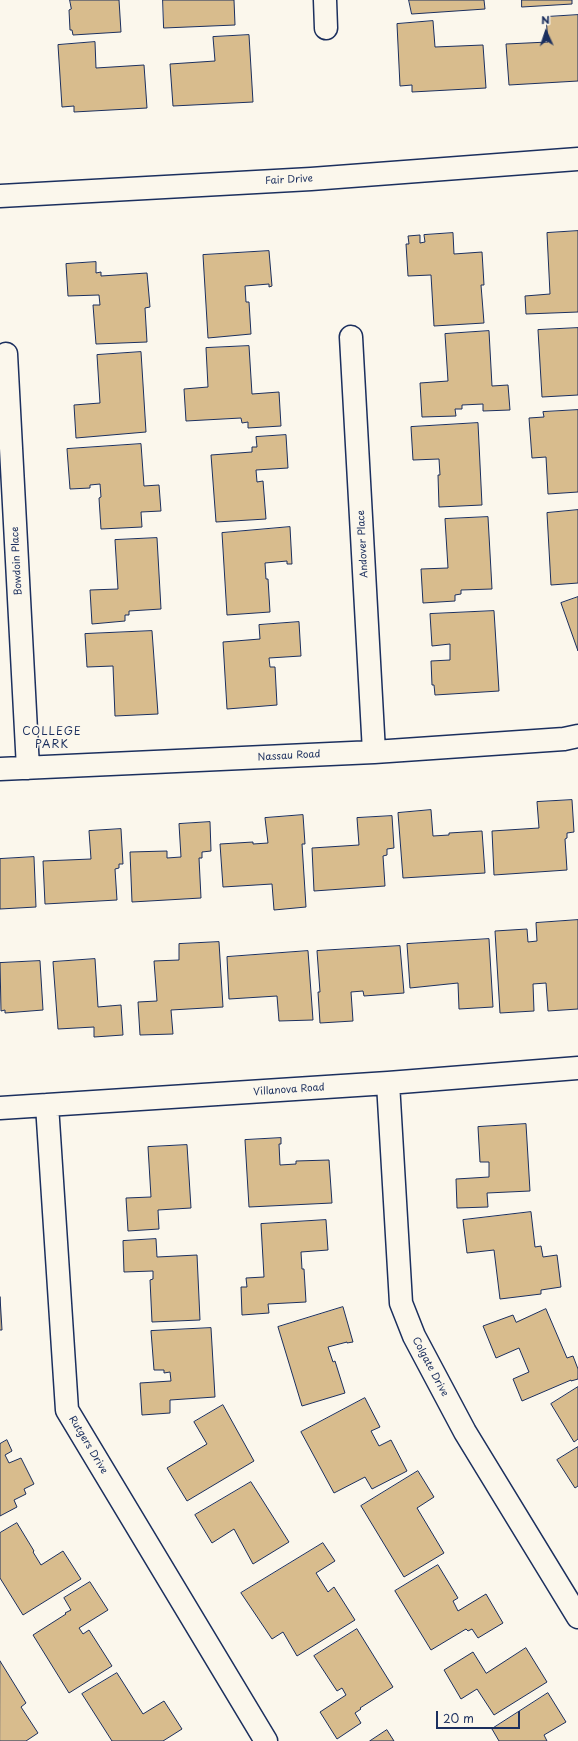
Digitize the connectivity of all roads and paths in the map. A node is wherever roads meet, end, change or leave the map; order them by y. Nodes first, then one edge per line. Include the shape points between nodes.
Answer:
1 (325, 0) edge
2 (326, 28) dead end
3 (578, 160) edge
4 (0, 196) edge
5 (351, 337) dead end
6 (6, 354) dead end
7 (578, 736) edge
8 (374, 752) junction
9 (28, 768) junction
10 (0, 769) edge
11 (578, 1068) edge
12 (388, 1083) junction
13 (47, 1105) junction
14 (0, 1108) edge
15 (578, 1617) edge
16 (266, 1741) edge

1 - 2 street
3 - 4 street, Fair Drive via 311,179
5 - 8 street, Andover Place
6 - 9 street, Bowdoin Place
7 - 8 street, Nassau Road
8 - 9 street, Nassau Road
9 - 10 street, Nassau Road
11 - 12 street, Villanova Road
12 - 13 street, Villanova Road
12 - 15 street, Colgate Drive via 401,1304 414,1336 465,1432
13 - 14 street, Villanova Road
13 - 16 street, Rutgers Drive via 67,1410

